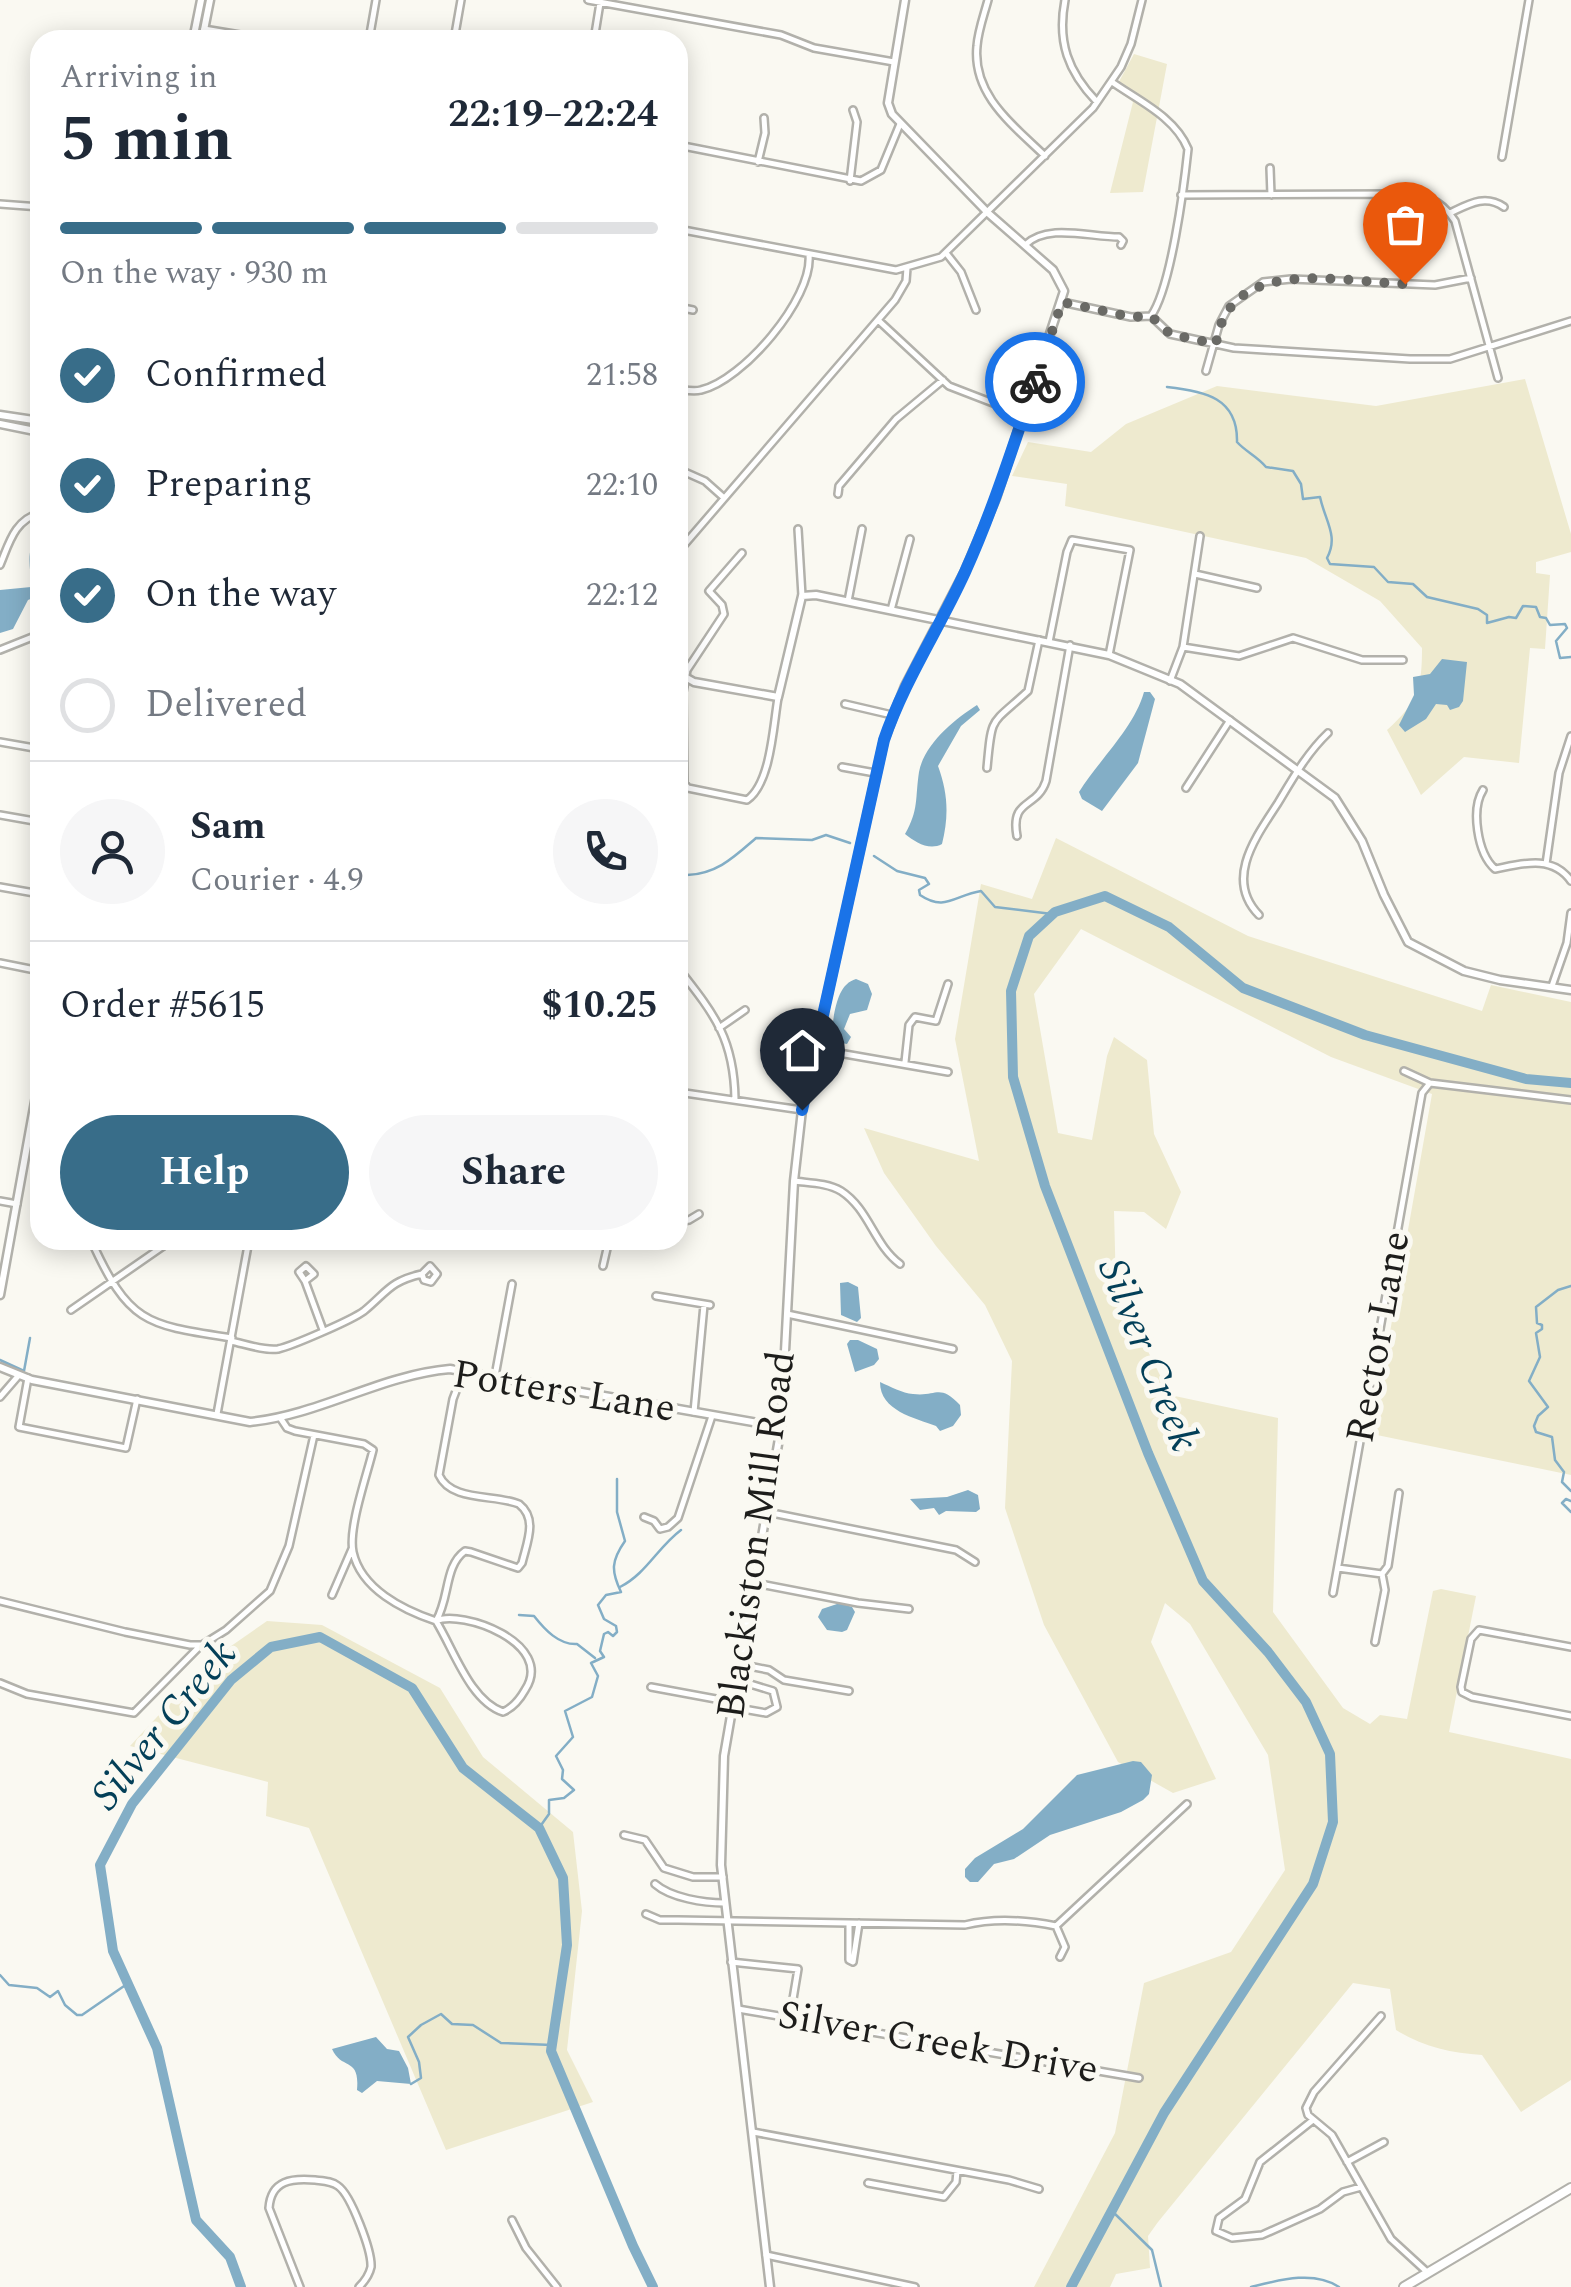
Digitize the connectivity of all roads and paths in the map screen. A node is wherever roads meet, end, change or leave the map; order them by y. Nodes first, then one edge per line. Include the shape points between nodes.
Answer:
1 (201, 0) edge
2 (210, 0) edge
3 (376, 0) edge
4 (461, 0) edge
5 (588, 0) edge
6 (906, 0) edge
7 (988, 0) edge
8 (1064, 0) edge
9 (1142, 0) edge
10 (1529, 0) edge
11 (601, 1) edge
12 (196, 25) junction
13 (205, 29) junction
14 (195, 30) edge
15 (211, 30) edge
16 (371, 30) edge
17 (456, 30) edge
18 (596, 30) edge
19 (894, 62) junction
20 (1112, 82) junction
21 (1097, 102) junction
22 (853, 110) dead end
23 (764, 118) dead end
24 (900, 124) junction
25 (688, 147) edge
26 (1045, 156) junction
27 (1502, 157) dead end
28 (758, 162) junction
29 (1270, 168) dead end
30 (850, 181) junction
31 (1270, 195) junction
32 (1181, 196) junction
33 (0, 204) edge
34 (30, 206) edge
35 (1504, 207) dead end
36 (988, 213) junction
37 (1450, 213) junction
38 (688, 231) edge
39 (1024, 246) junction
40 (1120, 246) dead end
41 (946, 253) junction
42 (809, 255) junction
43 (907, 268) junction
44 (1471, 278) junction
45 (1062, 302) junction
46 (688, 309) edge
47 (693, 310) dead end
48 (976, 310) dead end
49 (1151, 316) junction
50 (878, 320) junction
51 (1571, 321) edge
52 (1216, 344) junction
53 (1490, 347) junction
54 (1206, 372) dead end
55 (1498, 378) dead end
56 (942, 380) junction
57 (688, 391) edge
58 (0, 415) edge
59 (1024, 415) junction
60 (30, 420) edge
61 (0, 424) edge
62 (30, 430) edge
63 (688, 474) edge
64 (838, 494) dead end
65 (723, 497) junction
66 (30, 518) edge
67 (798, 528) dead end
68 (862, 529) dead end
69 (1200, 536) dead end
70 (910, 539) dead end
71 (688, 540) edge
72 (742, 553) dead end
73 (0, 565) edge
74 (1196, 574) junction
75 (1257, 588) dead end
76 (802, 596) junction
77 (848, 601) junction
78 (891, 610) junction
79 (940, 620) junction
80 (30, 638) edge
81 (1039, 640) junction
82 (1048, 642) junction
83 (1070, 646) junction
84 (1183, 647) junction
85 (0, 650) edge
86 (1108, 654) junction
87 (1403, 660) dead end
88 (688, 671) edge
89 (688, 678) edge
90 (1170, 680) junction
91 (778, 697) junction
92 (845, 704) dead end
93 (892, 715) junction
94 (1230, 720) junction
95 (1328, 733) dead end
96 (1571, 736) edge
97 (0, 742) edge
98 (30, 747) edge
99 (842, 766) dead end
100 (988, 768) dead end
101 (1299, 769) junction
102 (875, 772) junction
103 (688, 786) edge
104 (1186, 788) dead end
105 (1483, 790) dead end
106 (0, 814) edge
107 (30, 820) edge
108 (1017, 836) dead end
109 (1546, 864) junction
110 (1571, 881) edge
111 (0, 887) edge
112 (30, 892) edge
113 (1571, 913) edge
114 (1260, 915) dead end
115 (0, 963) edge
116 (30, 969) edge
117 (688, 983) edge
118 (948, 984) dead end
119 (1552, 986) junction
120 (1571, 990) edge
121 (745, 1010) dead end
122 (719, 1028) junction
123 (816, 1049) junction
124 (905, 1063) junction
125 (1404, 1070) dead end
126 (948, 1072) dead end
127 (1430, 1083) junction
128 (688, 1093) edge
129 (735, 1098) junction
130 (1571, 1100) edge
131 (802, 1110) junction
132 (30, 1137) edge
133 (794, 1182) junction
134 (0, 1201) edge
135 (17, 1204) junction
136 (699, 1214) dead end
137 (688, 1220) edge
138 (96, 1250) edge
139 (158, 1250) edge
140 (247, 1250) edge
141 (607, 1250) edge
142 (900, 1264) dead end
143 (604, 1266) dead end
144 (422, 1274) dead end
145 (2, 1280) edge
146 (114, 1280) junction
147 (305, 1281) dead end
148 (512, 1284) dead end
149 (0, 1294) edge
150 (656, 1296) dead end
151 (71, 1310) dead end
152 (788, 1314) junction
153 (323, 1330) junction
154 (232, 1340) junction
155 (953, 1350) dead end
156 (0, 1367) edge
157 (464, 1370) junction
158 (19, 1375) junction
159 (496, 1376) junction
160 (28, 1378) junction
161 (0, 1397) edge
162 (137, 1399) junction
163 (694, 1412) junction
164 (217, 1414) junction
165 (712, 1416) junction
166 (281, 1419) junction
167 (782, 1427) junction
168 (314, 1435) junction
169 (1399, 1493) dead end
170 (767, 1512) junction
171 (644, 1516) dead end
172 (352, 1549) junction
173 (975, 1562) dead end
174 (1338, 1568) junction
175 (1382, 1574) junction
176 (755, 1582) junction
177 (1333, 1593) dead end
178 (332, 1595) dead end
179 (0, 1601) edge
180 (909, 1610) dead end
181 (436, 1621) junction
182 (1375, 1642) dead end
183 (202, 1644) junction
184 (1571, 1646) edge
185 (739, 1664) junction
186 (736, 1680) junction
187 (0, 1683) edge
188 (651, 1687) dead end
189 (849, 1691) dead end
190 (732, 1705) junction
191 (1571, 1716) edge
192 (1187, 1804) dead end
193 (624, 1835) dead end
194 (723, 1878) junction
195 (656, 1884) dead end
196 (725, 1903) junction
197 (646, 1914) dead end
198 (726, 1920) junction
199 (848, 1923) junction
200 (859, 1923) junction
201 (1056, 1926) junction
202 (1060, 1957) dead end
203 (731, 1962) junction
204 (737, 2009) junction
205 (1381, 2016) dead end
206 (790, 2017) junction
207 (1139, 2078) dead end
208 (1313, 2120) junction
209 (752, 2132) junction
210 (1384, 2142) dead end
211 (1347, 2162) junction
212 (957, 2171) junction
213 (868, 2183) dead end
214 (1361, 2187) junction
215 (1571, 2188) edge
216 (1039, 2189) dead end
217 (512, 2220) dead end
218 (766, 2255) junction
219 (1428, 2273) junction
220 (300, 2287) edge
221 (359, 2287) edge
222 (557, 2287) edge
223 (770, 2287) edge
224 (915, 2287) edge
225 (1404, 2287) edge

1 - 12 main road
2 - 13 main road
3 - 16 street
4 - 17 street
5 - 11 street
6 - 19 main road
7 - 26 street via 976,48 980,80 989,100
8 - 21 street via 1060,37 1068,62
9 - 20 street via 1132,44
10 - 27 street
11 - 18 street
11 - 19 street
12 - 13 street
12 - 14 main road
13 - 15 street
19 - 24 main road via 888,104
20 - 21 street
20 - 32 street via 1181,133 1188,150
21 - 26 street
22 - 30 street
23 - 28 street
24 - 30 street via 881,170
24 - 36 main road
25 - 28 street
26 - 36 street
28 - 30 street
29 - 31 street
31 - 32 street
31 - 37 street via 1424,195
32 - 49 street via 1160,304
33 - 34 street
35 - 37 street via 1481,200
36 - 39 main road
36 - 41 street
37 - 44 street
38 - 42 street
39 - 40 street via 1058,232 1119,237
39 - 45 main road via 1059,277
41 - 43 street
41 - 48 street
42 - 43 street
42 - 57 street via 806,285 776,331 712,387
43 - 50 street via 901,290
44 - 52 street via 1434,285 1264,282 1229,306
44 - 53 street
45 - 49 street
45 - 59 main road, Blackiston Mill Road
46 - 47 street
49 - 52 street via 1170,334
50 - 56 street
50 - 65 street
51 - 53 street
52 - 53 street via 1410,359 1450,359
52 - 54 street
53 - 55 street
56 - 59 street
56 - 64 street via 896,419
58 - 60 main road
59 - 79 main road, Blackiston Mill Road via 996,498
61 - 62 main road
63 - 65 street
65 - 71 street
66 - 73 street via 8,541
67 - 76 street
68 - 77 street
69 - 74 street
70 - 78 street
72 - 88 street via 709,590 724,614
74 - 75 street
74 - 84 street
76 - 77 main road
76 - 91 main road
77 - 78 main road
78 - 79 main road
79 - 81 main road
79 - 93 main road, Blackiston Mill Road
80 - 85 street
81 - 82 main road
81 - 100 street via 1028,691 1005,708 989,735
82 - 83 main road
82 - 86 street via 1072,540 1130,550
83 - 86 main road
83 - 108 street via 1046,781 1016,814
84 - 87 street via 1240,656 1293,638 1362,660
84 - 90 street
86 - 90 main road
89 - 91 main road
90 - 94 main road
91 - 103 street via 757,793 747,800
92 - 93 street
93 - 102 main road, Blackiston Mill Road
94 - 101 main road
94 - 104 street
95 - 101 street
96 - 109 street
97 - 98 street
99 - 102 street
101 - 114 street via 1247,855 1244,892
101 - 119 main road via 1344,809 1408,942 1464,971
102 - 123 main road, Blackiston Mill Road
105 - 109 street via 1476,800 1488,863 1495,869
106 - 107 street
109 - 110 street
111 - 112 street
113 - 119 street
115 - 116 street
117 - 122 street
118 - 124 street via 936,1021 915,1017 909,1025
119 - 120 main road
121 - 122 street
122 - 129 street via 734,1065
123 - 124 street
123 - 131 main road, Blackiston Mill Road
124 - 126 street
125 - 127 street
127 - 130 street
127 - 174 street, Rector Lane via 1422,1093
128 - 129 street
129 - 131 street
131 - 133 main road, Blackiston Mill Road
132 - 135 main road
133 - 142 street via 838,1190 858,1206 887,1255
133 - 152 main road, Blackiston Mill Road
134 - 135 street
135 - 145 main road
136 - 137 street
138 - 146 street
139 - 146 street
140 - 154 street
141 - 143 street
144 - 153 street via 393,1284 362,1313
145 - 149 main road
146 - 151 street
146 - 154 street via 146,1320
147 - 153 street
148 - 159 street
150 - 163 street via 707,1306
152 - 155 street
152 - 167 main road, Blackiston Mill Road
153 - 154 street via 275,1350
154 - 164 street
156 - 158 main road, Potters Lane
157 - 159 main road, Potters Lane
157 - 166 main road, Potters Lane via 420,1372
157 - 181 street via 452,1399 442,1483 451,1491 511,1500 532,1521 518,1568 471,1552 458,1556
158 - 160 main road, Potters Lane
158 - 161 street
159 - 163 main road, Potters Lane
160 - 162 main road, Potters Lane
160 - 162 street via 19,1427 67,1438 126,1448
162 - 164 main road, Potters Lane
163 - 165 main road, Potters Lane
164 - 166 main road, Potters Lane via 250,1422
165 - 167 main road, Potters Lane
165 - 171 street via 678,1518 660,1529
166 - 168 street via 287,1428
167 - 170 main road, Blackiston Mill Road
168 - 172 street via 374,1450
168 - 183 street via 278,1577 241,1617
169 - 175 street
170 - 173 street via 956,1550
170 - 176 main road, Blackiston Mill Road
172 - 178 street
172 - 181 street via 376,1590
174 - 175 street
174 - 177 street, Rector Lane
175 - 182 street
176 - 180 street
176 - 185 main road, Blackiston Mill Road
179 - 183 street
181 - 181 street via 472,1688 494,1709 510,1709 532,1677 527,1651 472,1623
183 - 187 street via 134,1713
184 - 191 street via 1476,1631 1462,1692
185 - 186 main road, Blackiston Mill Road
185 - 189 street
186 - 190 main road, Blackiston Mill Road
186 - 190 street via 773,1691 776,1707 766,1713
188 - 190 street
190 - 194 main road, Blackiston Mill Road via 724,1756
192 - 201 street
193 - 194 street via 645,1840 664,1868
194 - 196 main road, Blackiston Mill Road
195 - 196 street
196 - 198 main road, Blackiston Mill Road
197 - 198 street
198 - 199 street
198 - 203 main road, Blackiston Mill Road
199 - 200 street
199 - 200 street via 853,1962
200 - 201 street
201 - 202 street via 1065,1947
203 - 204 main road, Blackiston Mill Road
203 - 206 street via 798,1969
204 - 206 street, Silver Creek Drive
204 - 209 main road, Blackiston Mill Road
205 - 208 street via 1309,2098
206 - 207 street, Silver Creek Drive
208 - 211 street via 1332,2135
208 - 214 street via 1260,2162 1245,2199 1218,2218 1216,2231 1232,2238 1262,2235
209 - 212 street
209 - 218 main road, Blackiston Mill Road
210 - 211 street
211 - 214 street
212 - 213 street via 944,2197
212 - 216 street
214 - 219 street via 1394,2243
215 - 219 main road
217 - 222 street
218 - 223 main road, Blackiston Mill Road
218 - 224 street
219 - 225 main road
220 - 221 street via 269,2208 277,2186 297,2179 333,2182 346,2194 370,2260

